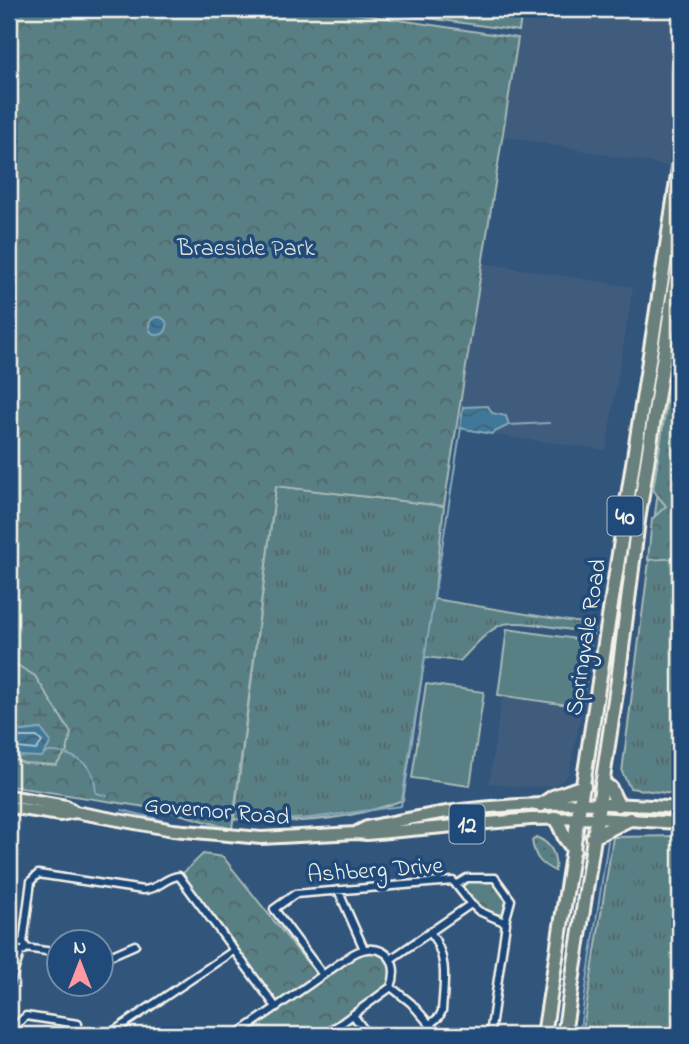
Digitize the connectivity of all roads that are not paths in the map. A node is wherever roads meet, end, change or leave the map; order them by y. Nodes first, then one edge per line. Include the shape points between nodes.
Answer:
1 (680, 162) edge
2 (680, 252) edge
3 (679, 266) edge
4 (602, 782) junction
5 (584, 786) junction
6 (9, 796) edge
7 (581, 804) junction
8 (598, 804) junction
9 (541, 805) junction
10 (618, 805) junction
11 (9, 807) edge
12 (680, 808) edge
13 (75, 813) junction
14 (556, 818) junction
15 (579, 818) junction
16 (596, 818) junction
17 (630, 819) junction
18 (680, 823) edge
19 (356, 833) junction
20 (593, 837) junction
21 (574, 850) junction
22 (457, 884) junction
23 (338, 890) junction
24 (471, 904) junction
25 (505, 922) junction
26 (431, 933) junction
27 (135, 945) dead end
28 (18, 947) edge
29 (364, 949) junction
30 (46, 950) edge
31 (233, 951) junction
32 (116, 953) edge
33 (391, 959) junction
34 (323, 975) junction
35 (9, 986) edge
36 (391, 987) junction
37 (276, 1007) junction
38 (353, 1015) junction
39 (9, 1021) edge
40 (78, 1024) dead end
41 (430, 1024) junction
42 (15, 1027) junction
43 (23, 1035) edge
44 (108, 1035) edge
45 (236, 1035) edge
46 (325, 1035) edge
47 (368, 1035) edge
48 (439, 1035) edge
49 (490, 1035) edge
50 (544, 1035) edge
51 (564, 1035) edge

1 - 5 highway, Springvale Road / 40
2 - 3 highway, Springvale Road / 40
3 - 4 highway, Springvale Road / 40
4 - 8 highway, Springvale Road / 40
4 - 10 highway
5 - 7 highway, Springvale Road / 40
5 - 9 highway
6 - 13 main road, Governor Road / 12 via 65,806
7 - 8 main road, Governor Road / 12
7 - 9 main road, Governor Road / 12
7 - 15 highway, Springvale Road / 40
8 - 10 main road, 12
8 - 16 highway, Springvale Road / 40
9 - 19 main road, Governor Road / 12 via 458,810
10 - 12 main road, 12
11 - 13 main road, Governor Road / 12
13 - 19 main road, Governor Road / 12 via 222,836
14 - 15 main road, Governor Road / 12
14 - 19 main road, Governor Road / 12
14 - 21 highway
15 - 16 main road, Governor Road / 12
15 - 21 highway, Springvale Road / 40
16 - 17 main road, 12
16 - 20 highway, Springvale Road / 40
17 - 18 main road, 12
17 - 20 highway
20 - 51 highway, Springvale Road / 40
21 - 50 highway, Springvale Road / 40
22 - 23 street, Ashberg Drive via 449,880
22 - 24 street, Ashberg Drive
22 - 25 street via 467,878 495,878 510,900
23 - 29 street
23 - 34 street, Ashberg Drive via 295,894 274,909
24 - 25 street
24 - 26 street
25 - 49 street
26 - 33 street
26 - 41 street via 445,968 442,1011
27 - 32 street
28 - 30 street
28 - 31 street via 31,881 38,874 143,890 179,876
28 - 35 street
29 - 33 street via 384,951
29 - 34 street
31 - 37 street
31 - 44 street
33 - 36 street via 395,971
34 - 37 street
36 - 38 street
36 - 41 street
37 - 45 street
38 - 46 street
38 - 47 street
39 - 42 street
40 - 42 street via 26,1016
41 - 48 street
42 - 43 street

